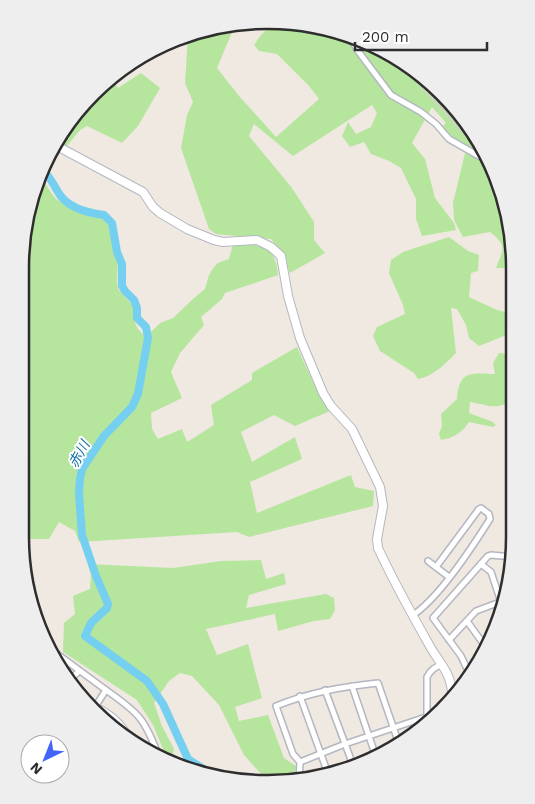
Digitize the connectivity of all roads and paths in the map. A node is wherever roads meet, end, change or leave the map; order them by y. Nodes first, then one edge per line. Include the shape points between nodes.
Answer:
1 (355, 45) edge
2 (61, 149) edge
3 (478, 156) edge
4 (505, 556) edge
5 (428, 562) dead end
6 (481, 564) junction
7 (436, 568) junction
8 (449, 577) junction
9 (499, 596) edge
10 (496, 604) edge
11 (413, 615) junction
12 (467, 621) junction
13 (449, 640) junction
14 (482, 642) edge
15 (64, 661) edge
16 (442, 664) junction
17 (467, 668) edge
18 (79, 671) junction
19 (74, 676) edge
20 (352, 686) junction
21 (451, 689) edge
22 (106, 690) junction
23 (325, 690) junction
24 (300, 696) junction
25 (96, 702) edge
26 (427, 714) edge
27 (419, 721) edge
28 (394, 728) junction
29 (370, 736) junction
30 (397, 737) edge
31 (346, 744) junction
32 (156, 747) edge
33 (374, 750) edge
34 (321, 754) junction
35 (350, 760) edge
36 (300, 762) junction
37 (325, 768) edge
38 (299, 773) edge

1 - 3 street via 391,95 421,112 450,139
2 - 11 street via 143,192 160,213 187,228 223,242 257,240 271,246 281,256 300,338 322,393 352,429 380,487 383,506 378,548
4 - 6 street via 492,555
5 - 7 street
6 - 9 street via 490,572
6 - 13 street via 433,618
7 - 8 street
7 - 8 street via 481,508 490,519
8 - 11 street via 428,603
10 - 12 street via 479,609
11 - 16 street
12 - 13 street
12 - 14 street
13 - 17 street
15 - 18 street
16 - 21 street
16 - 26 street via 428,673
18 - 19 street
18 - 22 street
20 - 23 street
20 - 28 street via 378,683
20 - 29 street
22 - 25 street
22 - 32 street via 130,706 142,719
23 - 24 street
23 - 31 street
24 - 34 street
24 - 36 street via 276,706 292,754
27 - 28 street
28 - 29 street
28 - 30 street
29 - 31 street
29 - 33 street
31 - 34 street
31 - 35 street
34 - 36 street
34 - 37 street
36 - 38 street

